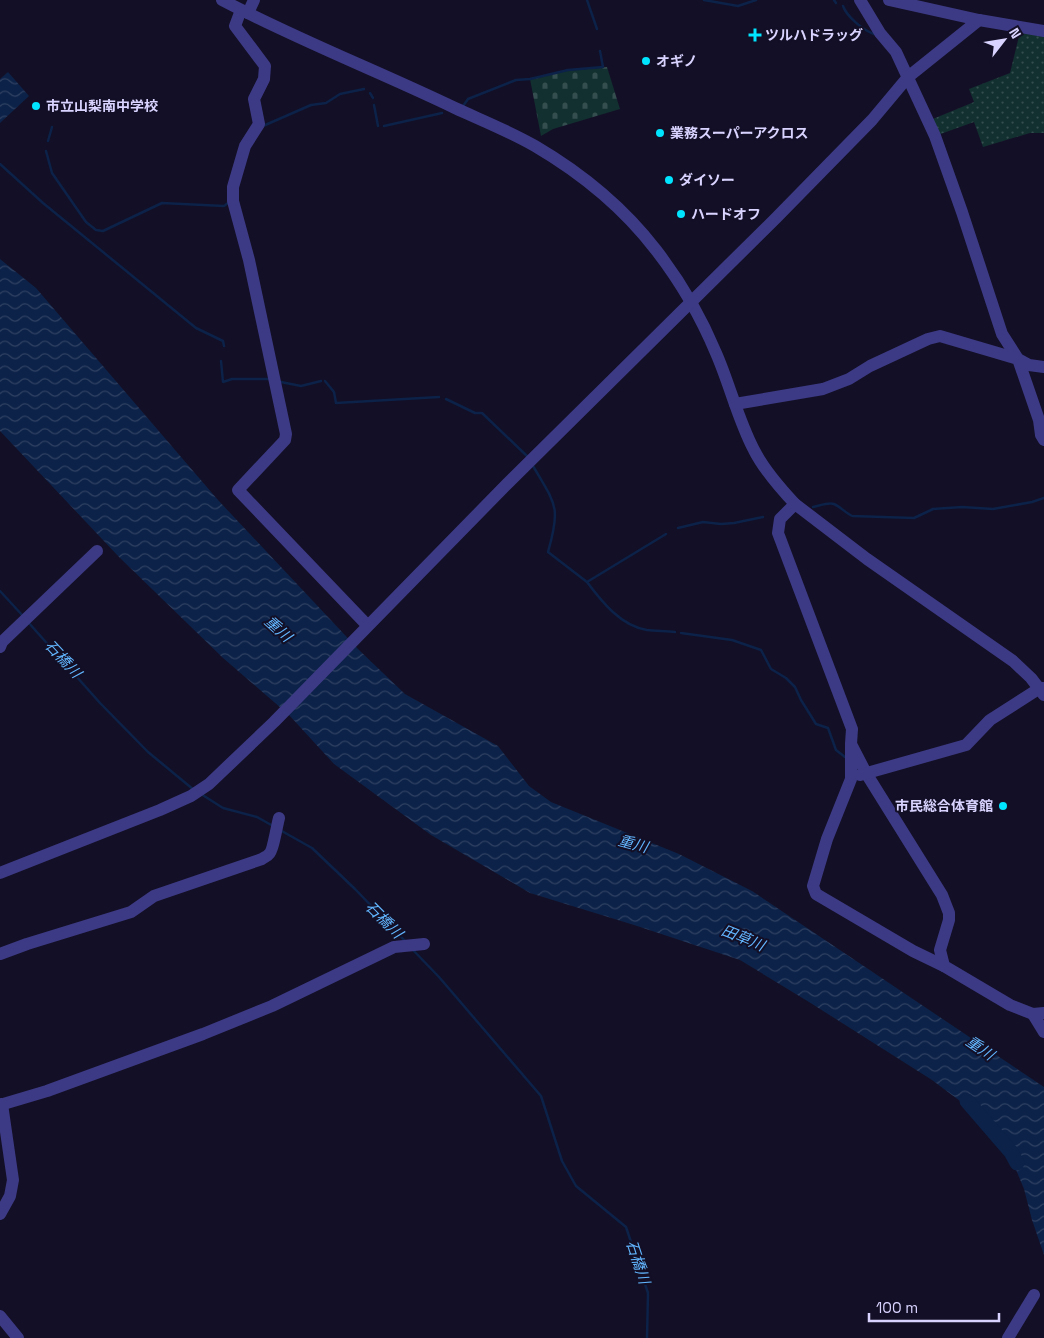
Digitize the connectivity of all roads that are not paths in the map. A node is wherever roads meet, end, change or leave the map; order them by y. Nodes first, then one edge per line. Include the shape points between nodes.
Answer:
1 (222, 0) edge
2 (254, 0) edge
3 (860, 0) edge
4 (889, 0) edge
5 (244, 12) junction
6 (979, 20) junction
7 (1044, 31) edge
8 (908, 77) junction
9 (690, 302) junction
10 (1018, 359) junction
11 (1044, 367) edge
12 (735, 404) junction
13 (1044, 440) edge
14 (795, 504) junction
15 (97, 551) dead end
16 (367, 625) junction
17 (0, 647) edge
18 (1043, 691) edge
19 (851, 744) junction
20 (866, 773) junction
21 (851, 779) junction
22 (278, 822) dead end
23 (0, 873) edge
24 (424, 944) dead end
25 (0, 954) edge
26 (944, 966) junction
27 (1038, 1013) edge
28 (1044, 1032) edge
29 (1, 1105) edge
30 (0, 1214) edge
31 (1034, 1295) dead end
32 (0, 1316) edge
33 (18, 1338) edge
34 (1008, 1338) edge

1 - 5 street
2 - 5 street
3 - 8 street via 896,52
4 - 6 street
5 - 9 street via 526,142 560,162 598,190 634,225 656,250
5 - 16 street via 235,26 264,66 264,79 254,99 259,124 245,146 233,187 234,201 286,434 285,440 238,490
6 - 7 street
6 - 8 street
8 - 9 street via 872,120
8 - 10 street via 935,136 1002,334
9 - 12 street via 714,347
9 - 16 street
10 - 11 street via 1028,365
10 - 12 street via 940,336 823,389
10 - 13 street
12 - 14 street via 754,450
14 - 18 street via 1013,662
14 - 19 street via 780,519 778,533 852,729
15 - 17 street
16 - 23 street via 209,784 160,810
18 - 20 street via 990,720 966,745
19 - 20 street
19 - 21 street
20 - 21 street
20 - 26 street via 942,895 949,920 940,950
21 - 26 street via 827,839 813,886 816,894 914,952
22 - 25 street via 270,854 262,859 154,896 131,912
24 - 29 street via 394,947 272,1006 203,1034
26 - 27 street via 1010,1005
27 - 28 street
29 - 30 street via 13,1180 10,1196
31 - 34 street
32 - 33 street

